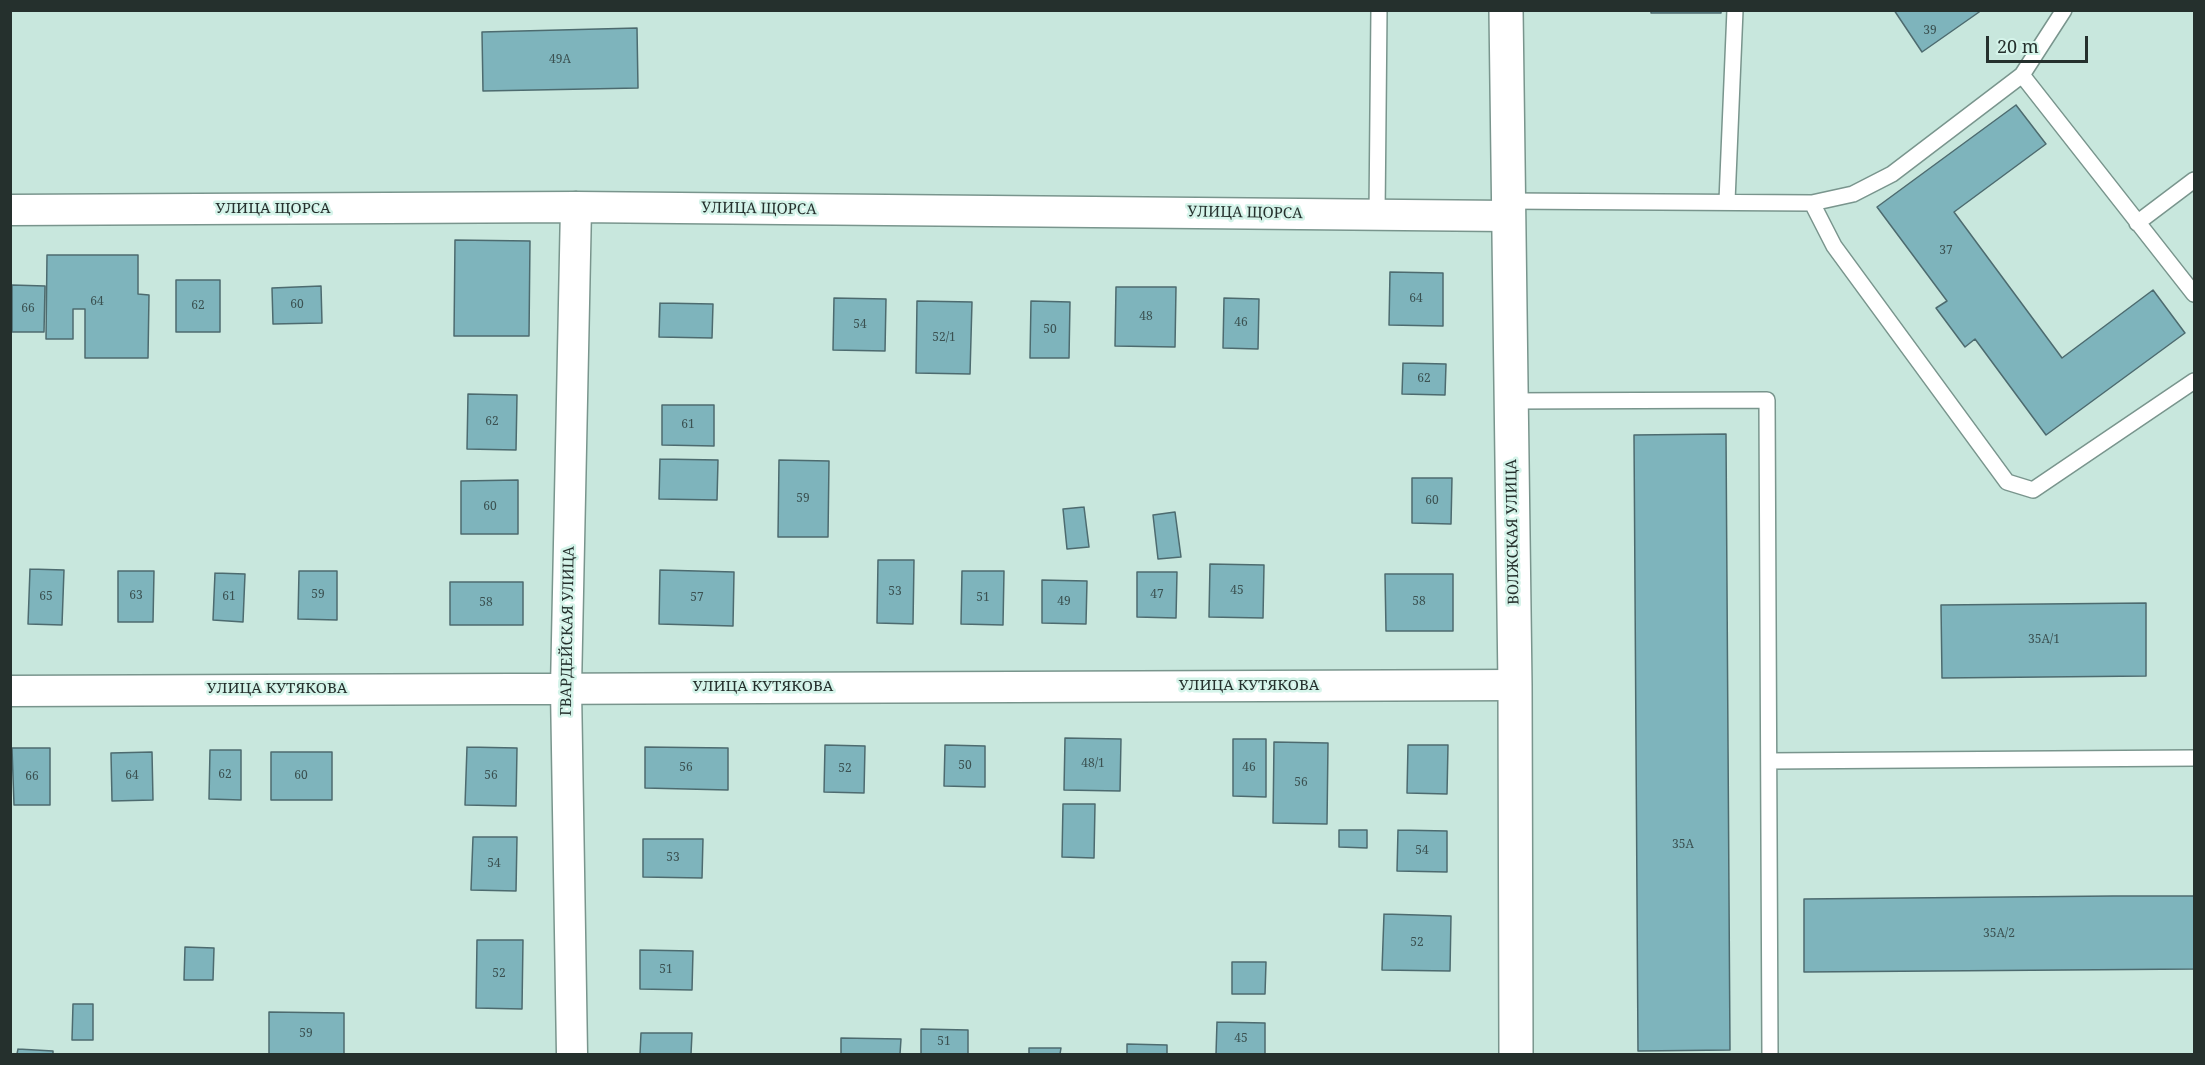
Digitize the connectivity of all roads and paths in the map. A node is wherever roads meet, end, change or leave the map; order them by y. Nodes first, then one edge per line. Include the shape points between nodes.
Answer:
1 (1379, 10) edge
2 (1506, 10) edge
3 (1735, 10) edge
4 (2064, 10) edge
5 (2022, 75) junction
6 (2194, 180) edge
7 (1727, 201) junction
8 (1812, 203) junction
9 (576, 207) junction
10 (1507, 209) junction
11 (10, 210) edge
12 (1377, 215) junction
13 (2138, 223) junction
14 (2194, 294) edge
15 (2194, 381) edge
16 (1510, 401) junction
17 (1515, 685) junction
18 (566, 688) junction
19 (10, 691) edge
20 (2194, 758) edge
21 (1769, 761) junction
22 (572, 1054) edge
23 (1516, 1054) edge
24 (1770, 1054) edge

1 - 12 lane
2 - 10 street, ВОЛЖСКАЯ УЛИЦА
3 - 7 lane
4 - 5 lane
5 - 8 lane via 1892,174 1853,194
5 - 13 lane
6 - 13 lane
7 - 8 lane
7 - 10 lane
8 - 15 lane via 1834,246 2007,482 2033,490
9 - 11 street, УЛИЦА ЩОРСА
9 - 12 street, УЛИЦА ЩОРСА
9 - 18 street, ГВАРДЕЙСКАЯ УЛИЦА
10 - 12 street, УЛИЦА ЩОРСА
10 - 16 street, ВОЛЖСКАЯ УЛИЦА
13 - 14 lane
16 - 17 street, ВОЛЖСКАЯ УЛИЦА
16 - 21 lane via 1767,400
17 - 18 street, УЛИЦА КУТЯКОВА
17 - 23 street, ВОЛЖСКАЯ УЛИЦА
18 - 19 street, УЛИЦА КУТЯКОВА
18 - 22 street, ГВАРДЕЙСКАЯ УЛИЦА
20 - 21 lane
21 - 24 lane

